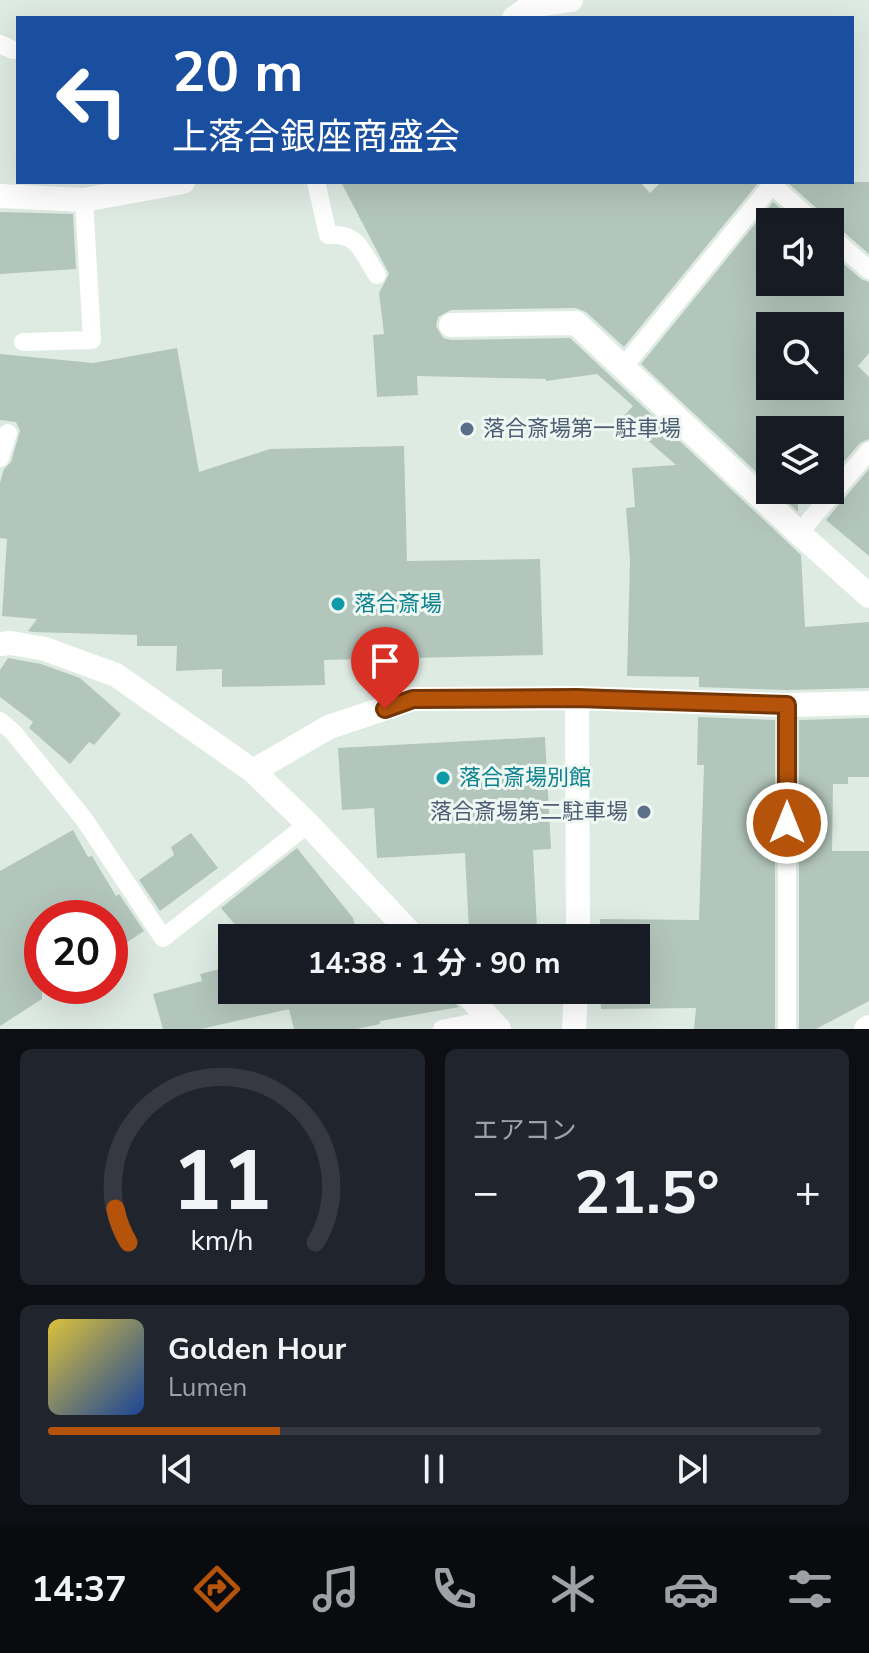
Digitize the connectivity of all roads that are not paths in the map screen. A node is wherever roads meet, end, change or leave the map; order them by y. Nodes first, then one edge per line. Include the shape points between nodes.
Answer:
1 (571, 0) edge
2 (517, 16) edge
3 (172, 184) edge
4 (316, 184) edge
5 (0, 196) edge
6 (84, 200) junction
7 (798, 208) edge
8 (844, 248) edge
9 (869, 270) edge
10 (377, 275) dead end
11 (451, 325) dead end
12 (23, 342) dead end
13 (624, 366) junction
14 (8, 433) dead end
15 (869, 451) edge
16 (0, 458) edge
17 (799, 533) junction
18 (869, 596) edge
19 (0, 644) edge
20 (577, 698) junction
21 (869, 703) edge
22 (787, 705) junction
23 (0, 721) edge
24 (253, 771) junction
25 (308, 824) junction
26 (402, 924) edge
27 (578, 924) edge
28 (476, 1004) edge
29 (575, 1004) edge
30 (495, 1024) edge
31 (442, 1029) edge
32 (574, 1029) edge
33 (787, 1029) edge

1 - 2 street via 531,6
3 - 6 street
4 - 10 lane via 328,235 351,236
5 - 6 street
6 - 12 lane via 92,340
7 - 13 lane via 772,185
8 - 9 lane
11 - 13 street via 576,323
13 - 17 street
14 - 16 lane
15 - 17 lane
17 - 18 street
19 - 24 street via 45,649 116,675
20 - 22 street
20 - 24 street via 413,699 329,727
20 - 27 street
21 - 22 street
22 - 33 lane
23 - 25 lane via 84,819 163,938
24 - 25 street
25 - 26 street
28 - 30 street
29 - 32 street
30 - 31 lane

